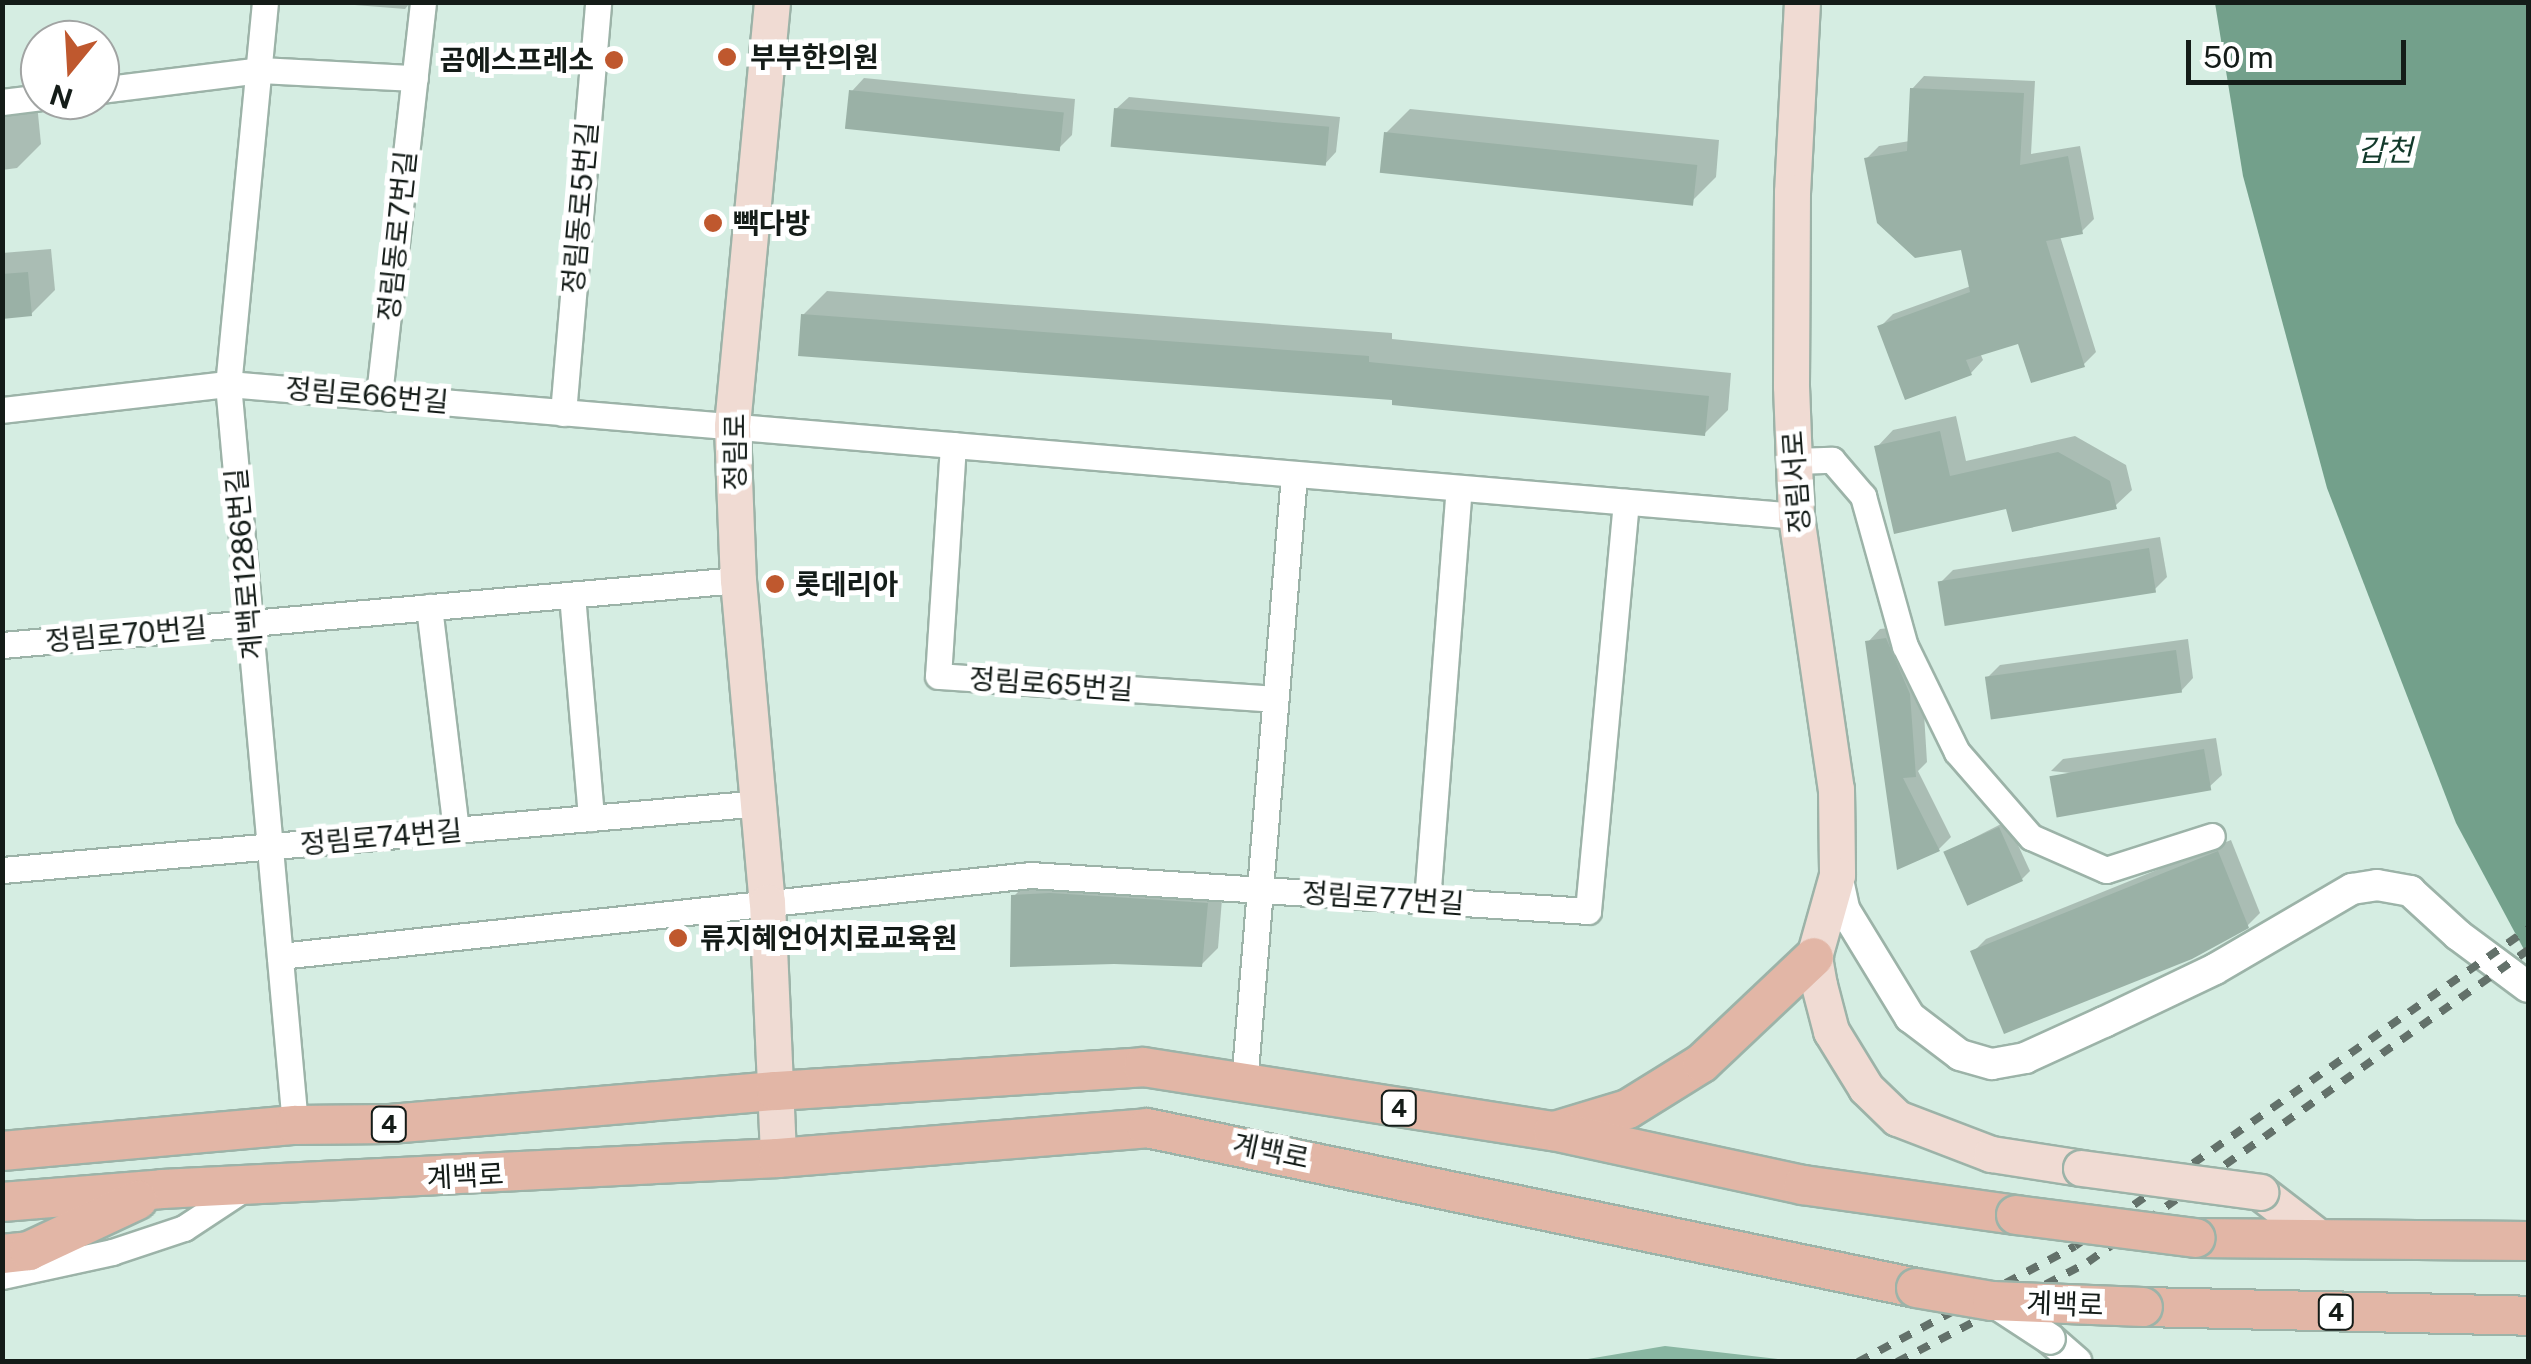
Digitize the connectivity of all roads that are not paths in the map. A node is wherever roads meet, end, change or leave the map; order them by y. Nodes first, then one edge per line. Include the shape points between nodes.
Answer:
1 (266, 2) edge
2 (423, 2) edge
3 (598, 2) edge
4 (772, 2) edge
5 (1802, 2) edge
6 (260, 70) junction
7 (415, 78) junction
8 (120, 88) edge
9 (228, 384) junction
10 (379, 395) junction
11 (2, 410) edge
12 (563, 413) junction
13 (732, 426) junction
14 (954, 445) junction
15 (1794, 461) junction
16 (1294, 474) junction
17 (1459, 488) junction
18 (1626, 502) junction
19 (1796, 516) junction
20 (738, 580) junction
21 (572, 595) junction
22 (429, 608) junction
23 (249, 623) junction
24 (2, 645) edge
25 (1275, 699) junction
26 (760, 803) junction
27 (591, 818) junction
28 (456, 830) junction
29 (2212, 836) dead end
30 (270, 847) junction
31 (2, 870) edge
32 (1836, 875) junction
33 (1259, 890) junction
34 (1427, 901) junction
35 (767, 902) junction
36 (280, 956) junction
37 (1814, 957) junction
38 (2528, 987) edge
39 (1244, 1084) junction
40 (776, 1091) junction
41 (295, 1126) junction
42 (1554, 1131) junction
43 (2, 1151) edge
44 (778, 1158) junction
45 (245, 1188) junction
46 (162, 1189) junction
47 (2, 1202) edge
48 (2322, 1240) junction
49 (2528, 1241) edge
50 (2, 1254) edge
51 (2, 1276) edge
52 (1992, 1300) junction
53 (2528, 1316) edge
54 (2076, 1362) edge

1 - 6 street, 계백로1286번길
2 - 7 street, 정림동로7번길
3 - 12 street, 정림동로5번길
4 - 13 main road, 정림로
5 - 15 main road, 정림서로 via 1792,192
6 - 7 street
6 - 8 street
6 - 9 street, 계백로1286번길
7 - 10 street, 정림동로7번길
9 - 10 street, 정림로66번길
9 - 11 street, 정림로66번길
9 - 23 street, 계백로1286번길
10 - 12 street, 정림로66번길
12 - 13 street, 정림로66번길
13 - 14 street
13 - 20 main road, 정림로
14 - 16 street
14 - 25 street, 정림로65번길 via 938,676
15 - 19 main road, 정림서로
15 - 29 street via 1832,460 1863,496 1905,646 1948,735 2031,836 2106,870
16 - 17 street
16 - 25 street
17 - 18 street
17 - 34 street
18 - 19 street
18 - 34 street, 정림로77번길 via 1588,911
19 - 32 main road, 정림서로 via 1836,788
20 - 21 street, 정림로70번길
20 - 26 main road, 정림로
21 - 22 street, 정림로70번길
21 - 27 street
22 - 23 street, 정림로70번길
22 - 28 street
23 - 24 street, 정림로70번길
23 - 30 street, 계백로1286번길
25 - 33 street
26 - 27 street, 정림로74번길
26 - 35 main road, 정림로
27 - 28 street, 정림로74번길
28 - 30 street, 정림로74번길
30 - 31 street, 정림로74번길
30 - 36 street, 계백로1286번길
32 - 37 main road, 정림서로
32 - 38 street via 1844,910 1910,1017 1947,1047 1992,1064 2025,1058 2104,1022 2365,887 2410,891
33 - 34 street, 정림로77번길
33 - 35 street, 정림로77번길 via 1030,876
33 - 39 street
35 - 36 street
35 - 40 main road, 정림로
36 - 41 street, 계백로1286번길
37 - 42 main road via 1702,1063 1628,1109
37 - 48 main road, bridge via 1832,1031 1866,1088 1896,1118 1990,1154 2260,1192
39 - 40 main road, 계백로 / 4 via 1143,1067
39 - 42 main road, 계백로 / 4
40 - 41 main road, 계백로 / 4
40 - 44 main road, 정림로
41 - 43 main road, 계백로 / 4
42 - 48 main road, 계백로 / 4, bridge via 1803,1185 2016,1216 2196,1238
44 - 45 main road, 계백로 / 4
44 - 52 main road, 계백로 / 4, bridge via 1147,1128
45 - 46 main road, 계백로 / 4
45 - 51 street via 184,1228
46 - 47 main road, 계백로 / 4
46 - 50 main road via 29,1251
48 - 49 main road, 4
52 - 53 main road, 계백로 / 4, bridge
52 - 54 street, bridge

